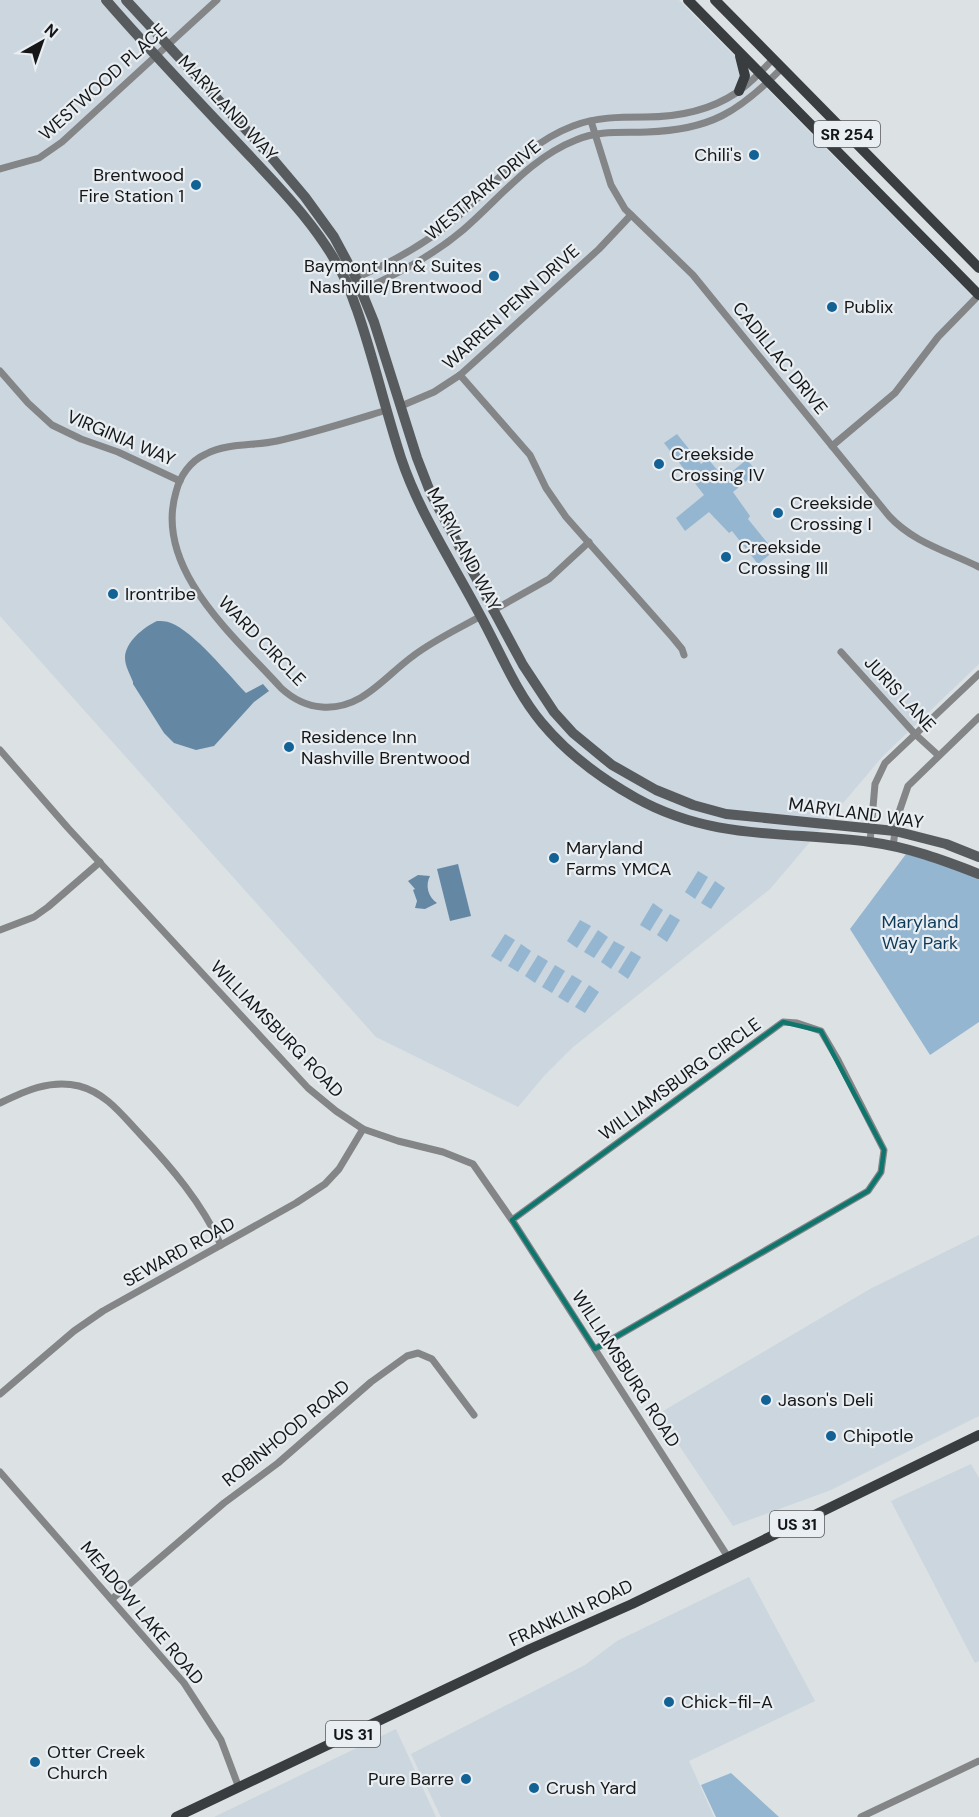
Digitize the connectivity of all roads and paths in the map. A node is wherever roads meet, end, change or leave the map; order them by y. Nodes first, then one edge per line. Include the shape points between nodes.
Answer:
1 (106, 0) edge
2 (126, 0) edge
3 (217, 0) edge
4 (688, 0) edge
5 (715, 0) edge
6 (167, 45) junction
7 (737, 50) junction
8 (157, 55) junction
9 (773, 59) junction
10 (782, 68) junction
11 (760, 73) junction
12 (768, 82) junction
13 (739, 91) junction
14 (591, 121) junction
15 (594, 134) junction
16 (255, 140) junction
17 (236, 141) junction
18 (519, 160) junction
19 (0, 169) edge
20 (528, 170) junction
21 (631, 215) junction
22 (979, 268) edge
23 (351, 280) junction
24 (356, 293) junction
25 (979, 295) edge
26 (0, 371) edge
27 (460, 375) junction
28 (401, 406) junction
29 (387, 411) junction
30 (832, 446) junction
31 (180, 480) junction
32 (589, 542) junction
33 (979, 567) edge
34 (492, 611) junction
35 (482, 616) junction
36 (841, 652) dead end
37 (684, 655) dead end
38 (979, 674) edge
39 (554, 712) junction
40 (979, 717) edge
41 (541, 722) junction
42 (915, 734) junction
43 (0, 750) edge
44 (938, 755) junction
45 (674, 798) junction
46 (668, 814) junction
47 (739, 816) junction
48 (871, 828) junction
49 (736, 831) junction
50 (895, 831) junction
51 (870, 842) junction
52 (893, 846) junction
53 (979, 857) edge
54 (100, 862) junction
55 (979, 874) edge
56 (0, 930) edge
57 (0, 1103) edge
58 (363, 1129) junction
59 (512, 1220) junction
60 (221, 1245) junction
61 (595, 1349) junction
62 (0, 1394) edge
63 (474, 1415) dead end
64 (979, 1435) edge
65 (0, 1472) edge
66 (728, 1557) junction
67 (112, 1599) junction
68 (979, 1761) edge
69 (239, 1788) junction
70 (176, 1817) edge
71 (861, 1817) edge

1 - 8 main road, MARYLAND WAY
2 - 6 main road, MARYLAND WAY
3 - 6 street, WESTWOOD PLACE
4 - 7 main road, SR 254
5 - 9 main road, SR 254
6 - 8 street, WESTWOOD PLACE
6 - 16 main road, MARYLAND WAY
7 - 11 main road, SR 254
7 - 13 main road via 745,76
8 - 17 main road, MARYLAND WAY
8 - 19 street, WESTWOOD PLACE via 62,142 39,158
9 - 10 main road, SR 254
9 - 11 street, WESTPARK DRIVE
10 - 12 street, WESTPARK DRIVE
10 - 22 main road, SR 254
11 - 12 main road, SR 254
11 - 13 street, WESTPARK DRIVE
12 - 15 street, WESTPARK DRIVE via 737,108 688,129
12 - 25 main road, SR 254
13 - 14 street, WESTPARK DRIVE via 701,110 681,115
14 - 15 street, CADILLAC DRIVE
14 - 18 street, WESTPARK DRIVE via 549,137
15 - 20 street, WESTPARK DRIVE via 554,150
15 - 21 street, CADILLAC DRIVE via 614,192
16 - 17 main road
16 - 23 main road, MARYLAND WAY via 334,237
17 - 23 main road, MARYLAND WAY via 275,183
18 - 20 street
18 - 23 street, WESTPARK DRIVE via 427,240
20 - 24 street, WESTPARK DRIVE via 435,252
21 - 27 street, WARREN PENN DRIVE
21 - 30 street, CADILLAC DRIVE via 693,275
23 - 24 main road, MARYLAND WAY
24 - 28 main road, MARYLAND WAY via 376,328
24 - 29 main road, MARYLAND WAY
25 - 30 street via 938,337 895,393
26 - 31 street, VIRGINIA WAY via 52,425
27 - 28 street, WARREN PENN DRIVE
27 - 32 street via 530,455 546,488
28 - 29 main road
28 - 34 main road, MARYLAND WAY via 431,494
29 - 31 street, WARD CIRCLE via 277,441 217,449 195,460
29 - 35 main road, MARYLAND WAY via 415,494
30 - 33 street, CADILLAC DRIVE via 906,532
31 - 35 street, WARD CIRCLE via 173,503 173,528 188,578 205,604 259,663 287,693 303,703 336,707 358,700 415,654
32 - 34 street via 549,579
32 - 37 street
34 - 35 main road
34 - 39 main road, MARYLAND WAY
35 - 41 main road, MARYLAND WAY via 508,671
36 - 42 street, JURIS LANE
38 - 42 street
39 - 41 main road
39 - 45 main road, MARYLAND WAY via 612,765
40 - 44 street
41 - 46 main road, MARYLAND WAY via 603,777
42 - 44 street, JURIS LANE
42 - 48 street via 885,762 875,784
43 - 54 street, WILLIAMSBURG ROAD
44 - 50 street via 908,786
45 - 46 main road
45 - 47 main road, MARYLAND WAY
46 - 49 main road, MARYLAND WAY
47 - 48 main road, MARYLAND WAY
47 - 49 main road
48 - 50 main road, MARYLAND WAY
48 - 51 street
49 - 51 main road, MARYLAND WAY
50 - 52 street
50 - 53 main road, MARYLAND WAY
51 - 52 main road, MARYLAND WAY
52 - 55 main road, MARYLAND WAY
54 - 56 street via 34,917
54 - 58 street, WILLIAMSBURG ROAD via 308,1088
57 - 60 street via 50,1084 78,1086 105,1098 178,1176
58 - 59 street, WILLIAMSBURG ROAD via 473,1164
58 - 60 street, SEWARD ROAD via 325,1184
59 - 61 street, WILLIAMSBURG ROAD
59 - 61 street, WILLIAMSBURG CIRCLE via 783,1022 821,1031 884,1150 881,1172 868,1191
60 - 62 street, SEWARD ROAD via 108,1308 74,1331
61 - 66 street, WILLIAMSBURG ROAD
63 - 67 street, ROBINHOOD ROAD via 432,1359 418,1353 407,1356
64 - 66 main road, FRANKLIN ROAD / US 31
65 - 67 street, MEADOW LAKE ROAD
66 - 69 main road, FRANKLIN ROAD / US 31
67 - 69 street, MEADOW LAKE ROAD via 201,1705 222,1740
68 - 71 street
69 - 70 main road, FRANKLIN ROAD / US 31

